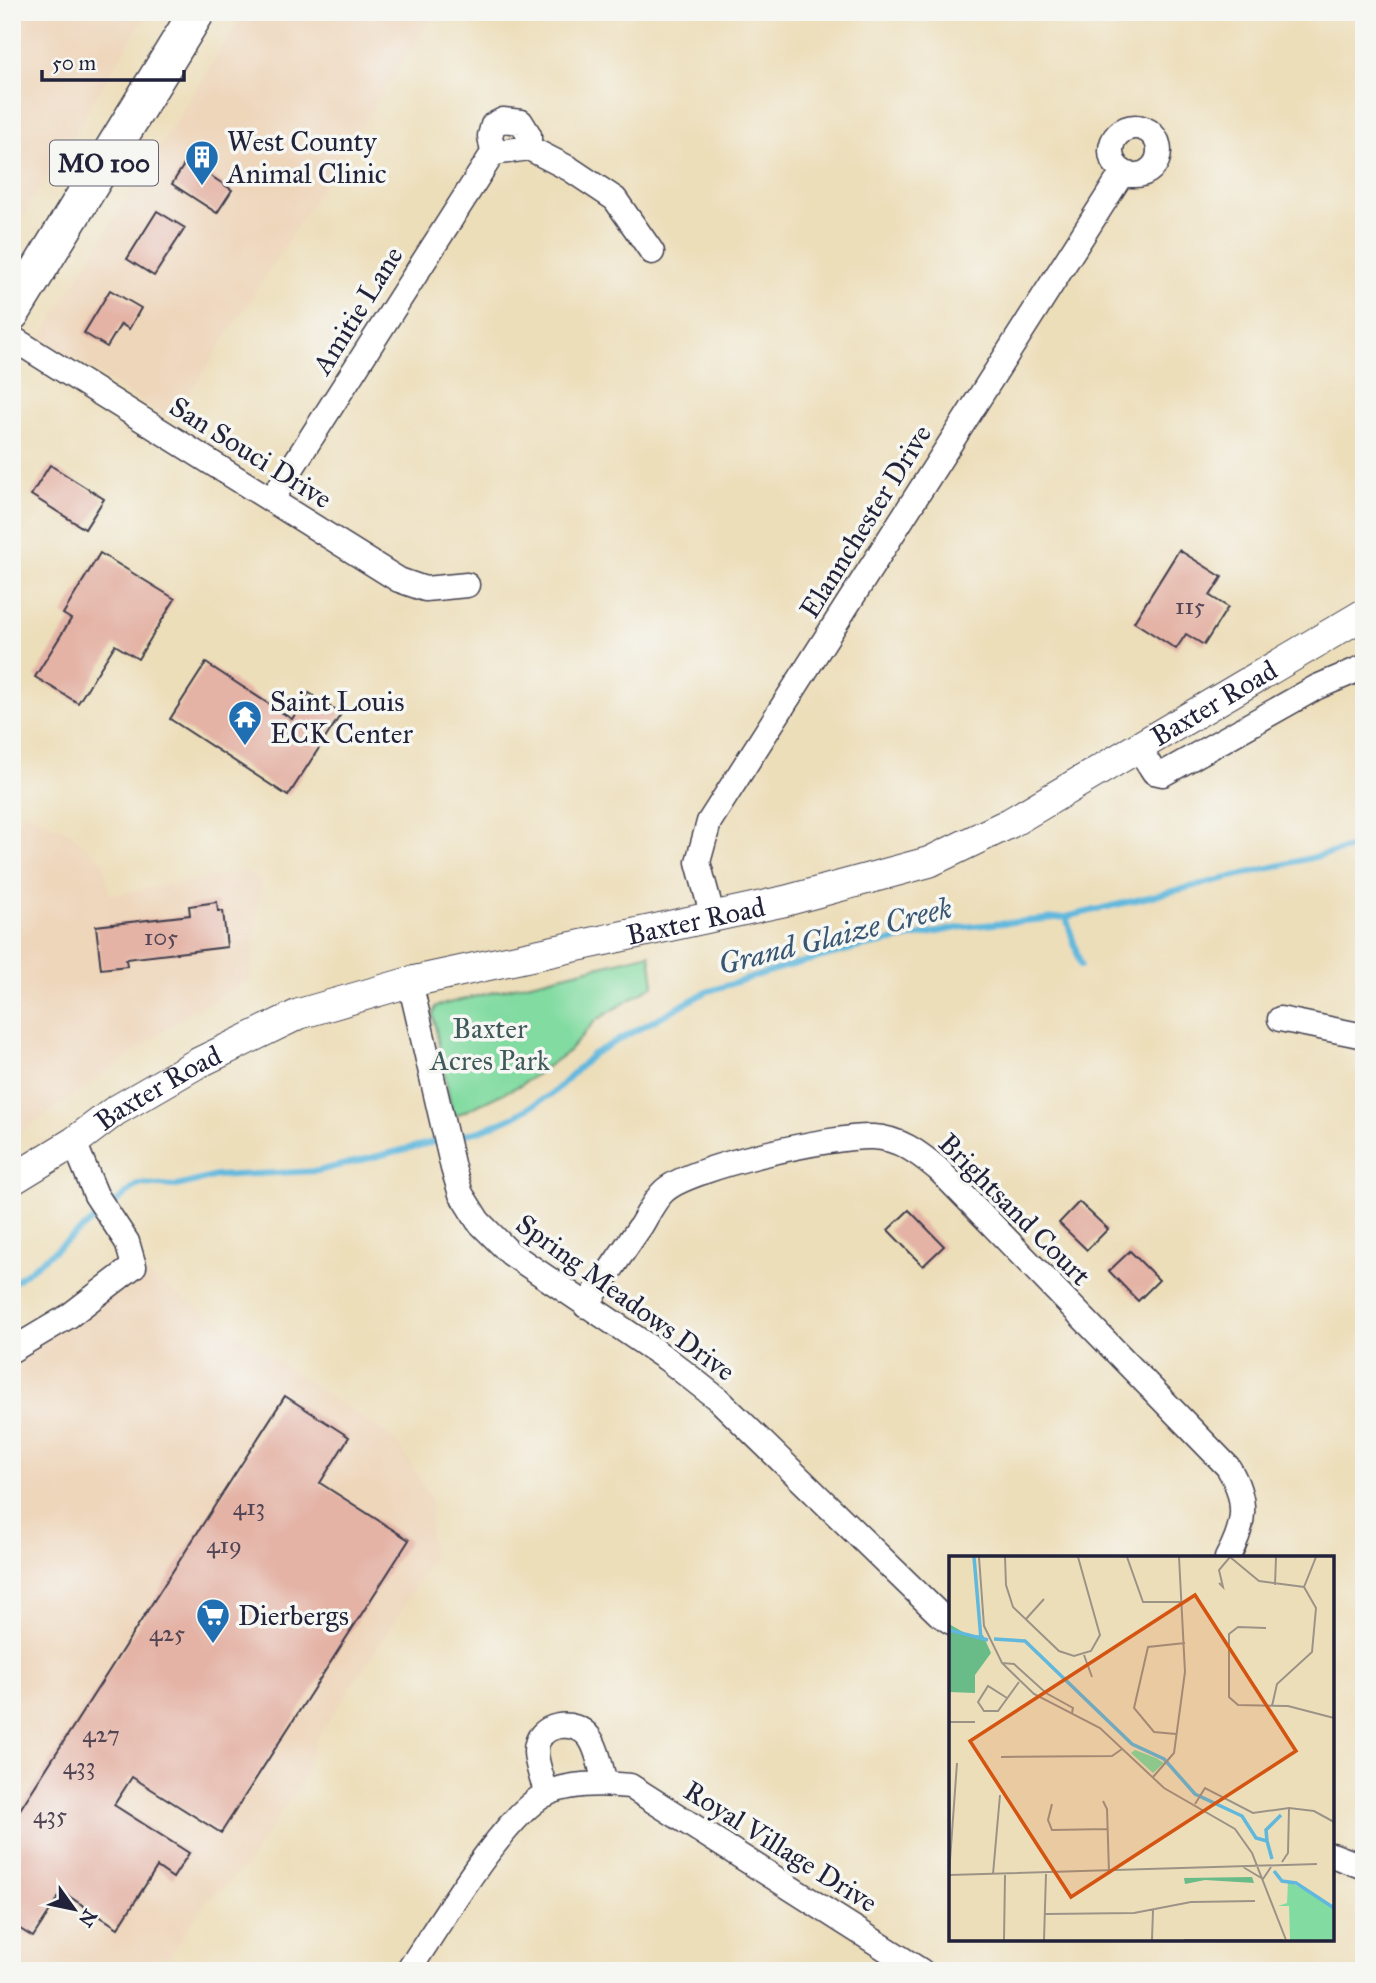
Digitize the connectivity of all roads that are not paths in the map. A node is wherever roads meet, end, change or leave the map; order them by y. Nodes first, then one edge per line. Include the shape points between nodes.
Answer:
1 (197, 12) edge
2 (1123, 172) dead end
3 (652, 252) dead end
4 (12, 313) edge
5 (12, 338) edge
6 (272, 499) junction
7 (467, 585) dead end
8 (1364, 614) edge
9 (1364, 667) edge
10 (1137, 746) junction
11 (712, 914) junction
12 (410, 982) junction
13 (1280, 1019) dead end
14 (1364, 1036) edge
15 (74, 1142) junction
16 (12, 1180) edge
17 (586, 1306) junction
18 (12, 1350) edge
19 (1228, 1556) edge
20 (949, 1621) edge
21 (605, 1783) junction
22 (547, 1794) junction
23 (1334, 1856) edge
24 (1364, 1867) edge
25 (408, 1971) edge
26 (921, 1971) edge

1 - 4 highway, MO 100
2 - 11 street, Elannchester Drive via 709,822 698,862
3 - 6 street, Amitie Lane via 615,199 570,169 529,148 493,153
5 - 6 street, San Souci Drive
6 - 7 street, San Souci Drive via 399,580 425,589
8 - 10 main road, Baxter Road
9 - 10 street via 1317,687 1163,774 1154,772
10 - 11 main road, Baxter Road via 1010,823 929,862 785,901
11 - 12 main road, Baxter Road
12 - 15 main road, Baxter Road via 299,1014 196,1064 115,1111
12 - 17 street, Spring Meadows Drive via 461,1194 510,1253
13 - 14 street
15 - 16 main road, Baxter Road
15 - 18 street via 96,1195 127,1242 134,1266 69,1316
17 - 19 street, Brightsand Court via 664,1191 688,1176 730,1162 846,1139 873,1136 895,1141 938,1169 1228,1468 1243,1500
17 - 20 street, Spring Meadows Drive via 719,1400
21 - 22 street, Royal Village Drive
21 - 22 street via 589,1735 575,1726 555,1726 536,1751
21 - 26 street, Royal Village Drive via 630,1786
22 - 25 street, Royal Village Drive via 520,1813
23 - 24 street

